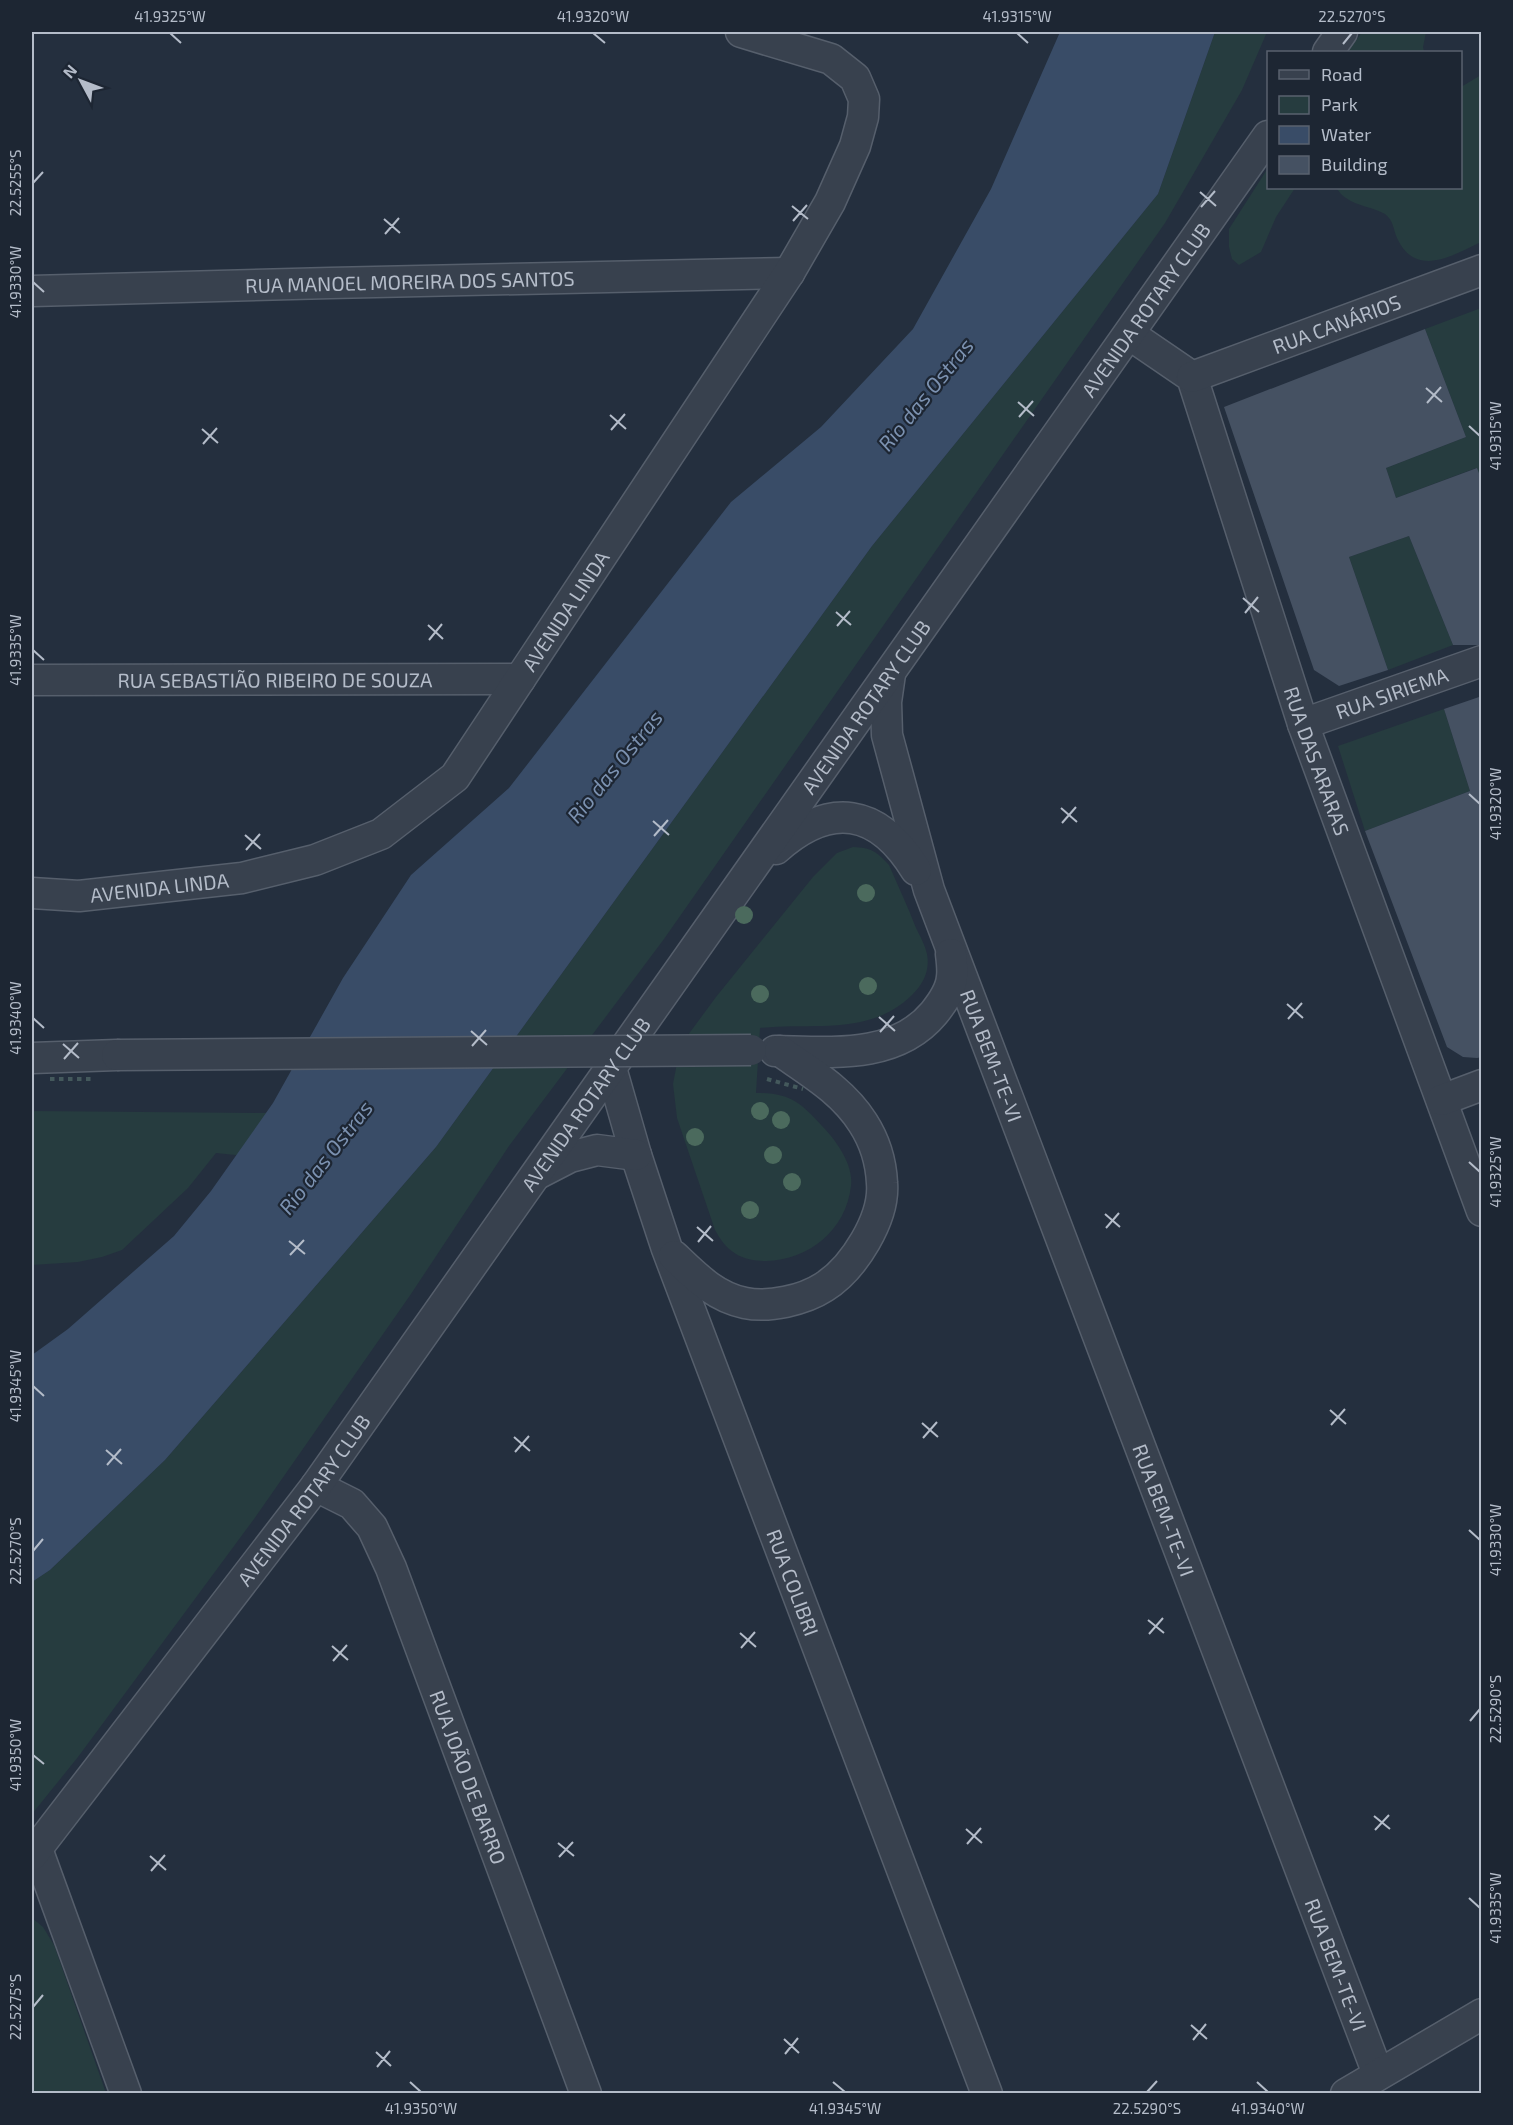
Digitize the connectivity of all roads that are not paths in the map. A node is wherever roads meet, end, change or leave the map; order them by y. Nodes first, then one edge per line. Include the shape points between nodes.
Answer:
1 (741, 32) edge
2 (1342, 32) edge
3 (1329, 51) edge
4 (1267, 139) edge
5 (1482, 270) edge
6 (789, 273) junction
7 (32, 291) edge
8 (1129, 334) junction
9 (1192, 377) junction
10 (1482, 661) edge
11 (890, 672) junction
12 (520, 679) junction
13 (32, 680) edge
14 (1303, 724) junction
15 (742, 884) junction
16 (929, 890) junction
17 (32, 893) edge
18 (951, 945) junction
19 (780, 1051) junction
20 (32, 1058) edge
21 (611, 1068) junction
22 (1482, 1085) edge
23 (1442, 1100) junction
24 (636, 1155) junction
25 (535, 1175) junction
26 (1482, 1211) edge
27 (667, 1250) junction
28 (316, 1486) junction
29 (34, 1852) edge
30 (1482, 2014) edge
31 (1378, 2074) junction
32 (126, 2094) edge
33 (586, 2094) edge
34 (987, 2094) edge
35 (1346, 2094) edge

1 - 6 street, AVENIDA LINDA via 831,59 855,78 864,99 855,146 830,202
2 - 3 street
4 - 8 street, AVENIDA ROTARY CLUB
5 - 9 street, RUA CANÁRIOS
6 - 7 street, RUA MANOEL MOREIRA DOS SANTOS
6 - 12 street, AVENIDA LINDA
8 - 9 street
8 - 11 street, AVENIDA ROTARY CLUB
9 - 14 street, RUA DAS ARARAS
10 - 14 street, RUA SIRIEMA
11 - 15 street, AVENIDA ROTARY CLUB
11 - 16 street via 887,735
12 - 13 street, RUA SEBASTIÃO RIBEIRO DE SOUZA
12 - 17 street, AVENIDA LINDA via 455,777 381,834 315,860 242,878 79,896
14 - 23 street, RUA DAS ARARAS
15 - 16 street via 774,850 802,829 818,821 849,818 890,835
15 - 21 street, AVENIDA ROTARY CLUB
16 - 18 street, RUA BEM-TE-VI
18 - 19 street via 952,978 944,1001 905,1038 852,1052
18 - 31 street, RUA BEM-TE-VI
19 - 20 street, bridge
19 - 27 street via 847,1102 876,1150 883,1184 877,1218 860,1250 824,1287 800,1298 764,1303 746,1303 720,1294
21 - 24 street, RUA COLIBRI
21 - 25 street, AVENIDA ROTARY CLUB
22 - 23 street
23 - 26 street, RUA DAS ARARAS
24 - 25 street via 597,1150 570,1157
24 - 27 street, RUA COLIBRI
25 - 28 street, AVENIDA ROTARY CLUB
27 - 34 street, RUA COLIBRI
28 - 29 street, AVENIDA ROTARY CLUB
28 - 33 street, RUA JOÃO DE BARRO via 352,1504 372,1527 391,1568
29 - 32 street, AVENIDA ROTARY CLUB
30 - 31 street
31 - 35 street

